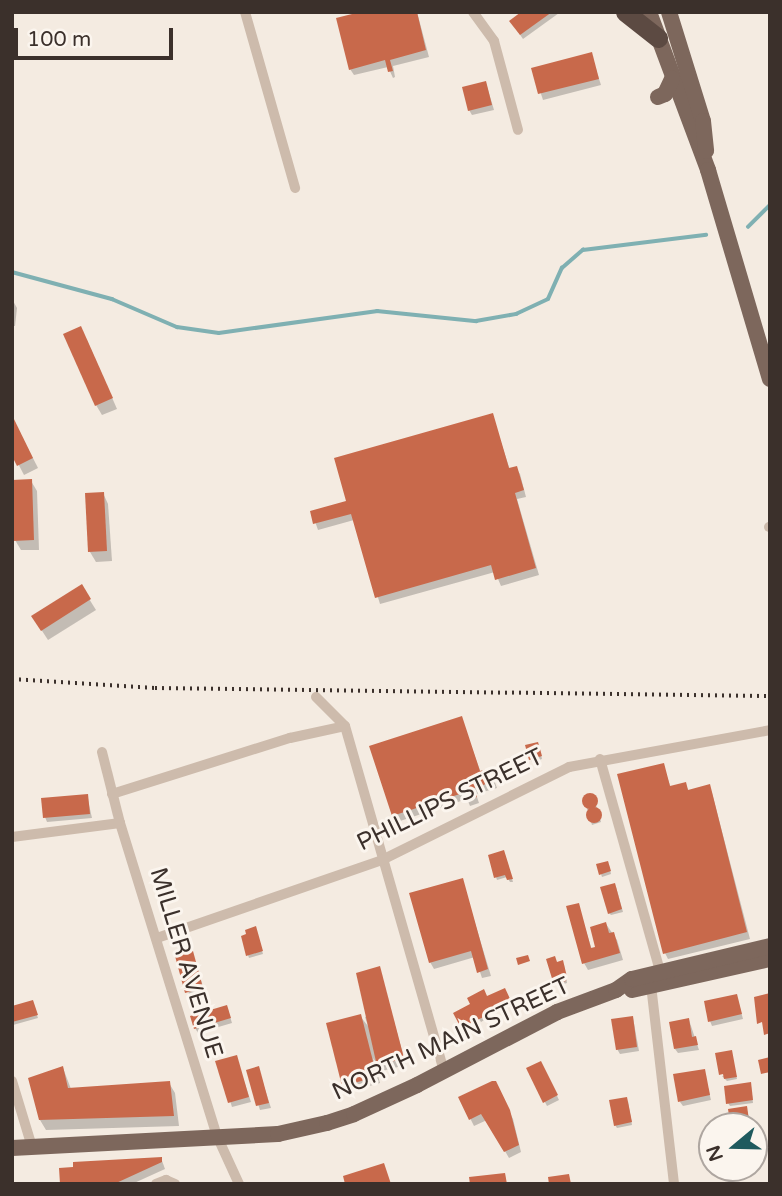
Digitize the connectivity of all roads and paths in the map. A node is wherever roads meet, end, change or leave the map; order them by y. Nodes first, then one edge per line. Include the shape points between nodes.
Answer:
1 (245, 12) edge
2 (473, 12) edge
3 (625, 12) edge
4 (649, 12) edge
5 (669, 12) edge
6 (658, 38) junction
7 (672, 79) junction
8 (658, 97) dead end
9 (517, 130) dead end
10 (708, 170) junction
11 (296, 188) dead end
12 (770, 379) edge
13 (316, 697) dead end
14 (345, 726) junction
15 (770, 730) edge
16 (102, 752) dead end
17 (600, 760) junction
18 (112, 794) junction
19 (120, 823) junction
20 (12, 837) edge
21 (382, 860) junction
22 (157, 938) junction
23 (770, 946) edge
24 (770, 959) edge
25 (660, 971) junction
26 (651, 985) junction
27 (616, 989) junction
28 (444, 1071) junction
29 (12, 1081) edge
30 (217, 1136) junction
31 (32, 1147) junction
32 (12, 1148) edge
33 (156, 1184) edge
34 (175, 1184) edge
35 (239, 1184) edge
36 (674, 1184) edge

1 - 11 street
2 - 9 street via 494,41
3 - 6 highway
4 - 6 main road
5 - 10 main road via 703,121
6 - 7 main road
7 - 8 main road
7 - 10 main road
10 - 12 main road
13 - 14 street
14 - 18 street via 290,738
14 - 21 street
15 - 17 street, PHILLIPS STREET
16 - 18 street, MILLER AVENUE
17 - 21 street, PHILLIPS STREET via 553,773
17 - 25 street
18 - 19 street, MILLER AVENUE
19 - 20 street
19 - 22 street, MILLER AVENUE
21 - 22 street, PHILLIPS STREET
21 - 28 street
22 - 30 street, MILLER AVENUE
23 - 25 main road, NORTH MAIN STREET
24 - 26 main road, NORTH MAIN STREET
25 - 27 main road, NORTH MAIN STREET
26 - 27 main road, NORTH MAIN STREET
26 - 36 street
27 - 28 main road, NORTH MAIN STREET via 557,1012
28 - 30 main road, NORTH MAIN STREET via 327,1123 278,1134
29 - 31 street
30 - 31 main road, NORTH MAIN STREET
30 - 35 street, MILLER AVENUE
31 - 32 main road, NORTH MAIN STREET
33 - 34 street via 166,1180

